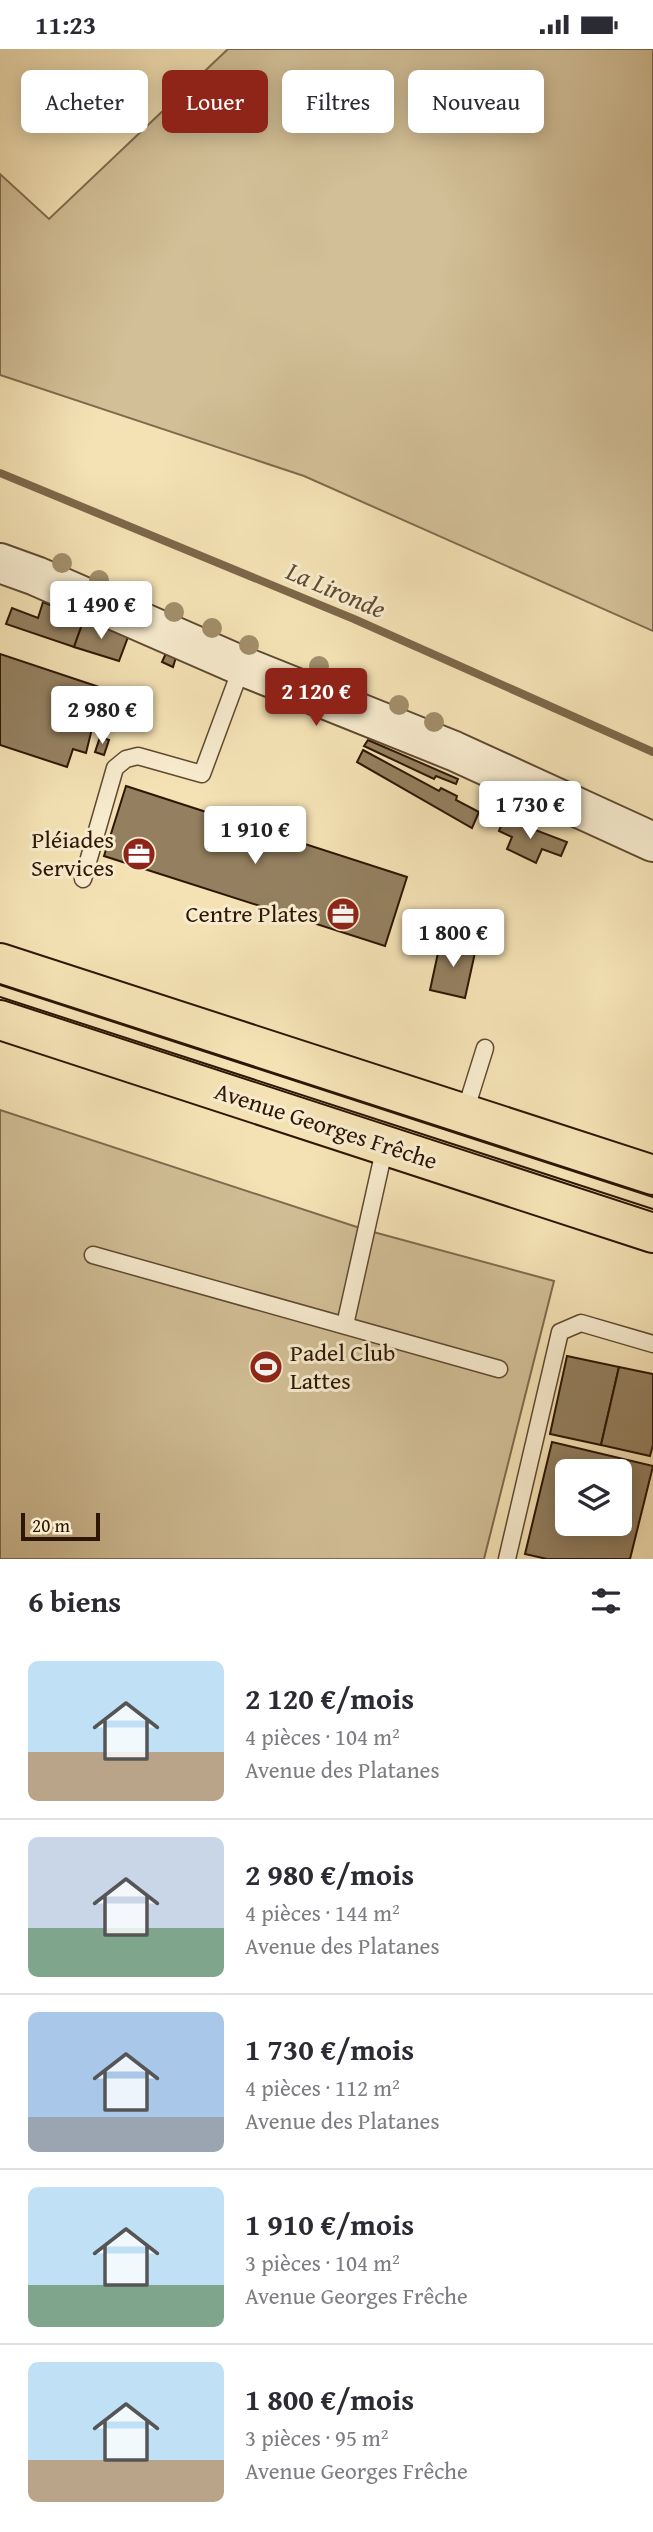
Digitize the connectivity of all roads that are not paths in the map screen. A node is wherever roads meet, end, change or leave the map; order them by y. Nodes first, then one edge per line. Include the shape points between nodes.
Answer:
1 (0, 563) edge
2 (242, 666) junction
3 (653, 842) edge
4 (83, 879) dead end
5 (0, 963) edge
6 (0, 1020) edge
7 (485, 1048) dead end
8 (464, 1115) junction
9 (385, 1145) junction
10 (653, 1175) edge
11 (653, 1233) edge
12 (93, 1255) dead end
13 (345, 1325) junction
14 (653, 1344) edge
15 (499, 1369) dead end
16 (507, 1559) edge

1 - 2 street
2 - 3 street via 454,751
2 - 4 lane via 202,774 138,756 115,768
5 - 8 main road
6 - 9 main road, Avenue Georges Frêche
7 - 8 lane
8 - 10 main road
9 - 11 main road, Avenue Georges Frêche
9 - 13 lane
12 - 13 lane
13 - 15 lane
14 - 16 lane via 581,1323 560,1332

